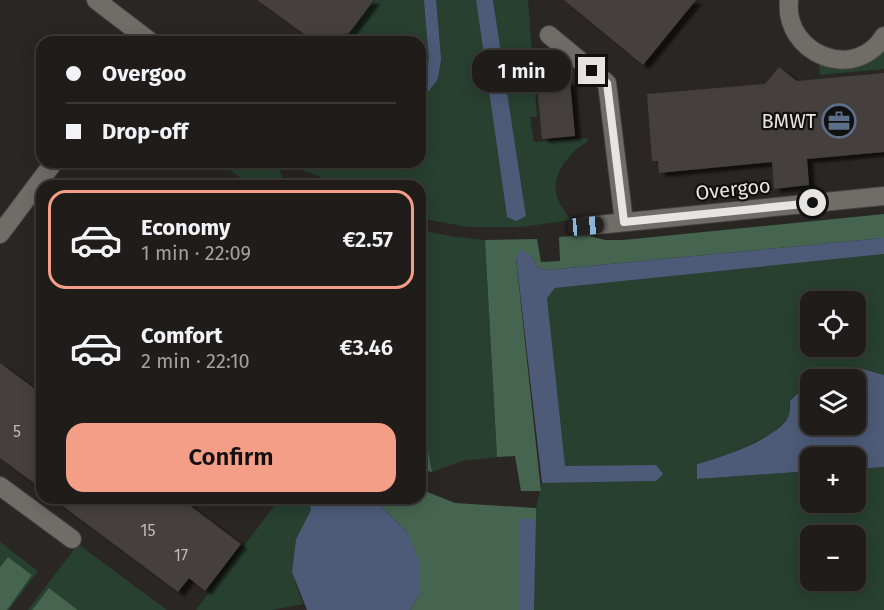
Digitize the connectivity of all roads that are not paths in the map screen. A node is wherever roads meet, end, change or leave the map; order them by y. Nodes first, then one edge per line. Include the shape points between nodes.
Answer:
1 (96, 0) edge
2 (789, 0) edge
3 (141, 36) edge
4 (549, 36) dead end
5 (884, 36) edge
6 (36, 186) edge
7 (884, 196) edge
8 (624, 222) junction
9 (586, 226) dead end
10 (0, 234) edge
11 (0, 486) edge
12 (72, 539) dead end

1 - 3 street
2 - 5 street via 792,26 801,42 815,53 832,59 850,59 867,53
4 - 8 street via 607,83
6 - 10 street
7 - 8 street, Overgoo
8 - 9 street, Overgoo
11 - 12 street

